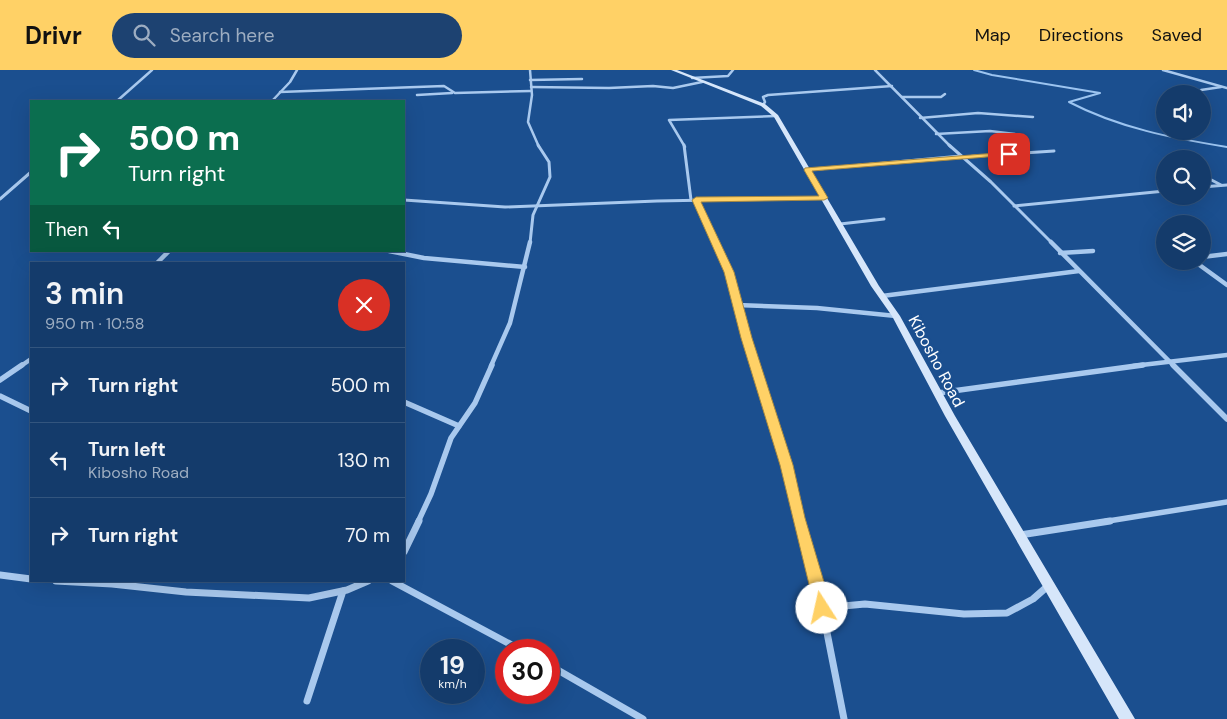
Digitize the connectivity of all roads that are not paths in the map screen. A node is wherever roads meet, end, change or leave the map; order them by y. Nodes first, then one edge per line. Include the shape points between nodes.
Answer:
1 (152, 70) edge
2 (297, 70) edge
3 (530, 70) edge
4 (673, 70) edge
5 (734, 70) edge
6 (875, 70) edge
7 (1164, 70) edge
8 (582, 79) dead end
9 (530, 80) junction
10 (697, 80) junction
11 (892, 86) junction
12 (1226, 87) edge
13 (531, 89) junction
14 (1211, 89) edge
15 (280, 92) junction
16 (452, 93) junction
17 (945, 94) dead end
18 (417, 95) dead end
19 (902, 96) junction
20 (118, 100) edge
21 (273, 100) edge
22 (763, 105) junction
23 (776, 116) junction
24 (920, 118) junction
25 (1033, 118) dead end
26 (936, 134) junction
27 (1015, 134) dead end
28 (1054, 152) dead end
29 (962, 157) junction
30 (808, 170) junction
31 (30, 173) edge
32 (1211, 180) edge
33 (1221, 185) junction
34 (1227, 185) edge
35 (1211, 186) edge
36 (1156, 192) edge
37 (824, 198) junction
38 (0, 199) edge
39 (405, 200) edge
40 (694, 200) junction
41 (536, 206) junction
42 (1014, 206) junction
43 (884, 218) dead end
44 (840, 224) junction
45 (1093, 251) dead end
46 (168, 252) edge
47 (394, 252) edge
48 (1060, 253) junction
49 (1227, 254) edge
50 (1211, 256) edge
51 (158, 262) edge
52 (525, 267) junction
53 (1206, 270) edge
54 (1078, 272) junction
55 (1227, 285) edge
56 (882, 296) junction
57 (737, 305) junction
58 (896, 316) junction
59 (1227, 355) edge
60 (30, 360) edge
61 (1168, 362) junction
62 (0, 380) edge
63 (938, 393) junction
64 (0, 396) edge
65 (405, 402) edge
66 (30, 411) edge
67 (1227, 419) edge
68 (459, 426) junction
69 (1227, 502) edge
70 (1019, 535) junction
71 (405, 550) edge
72 (0, 575) edge
73 (30, 579) edge
74 (75, 582) edge
75 (366, 582) edge
76 (394, 582) edge
77 (1049, 585) junction
78 (343, 591) junction
79 (822, 608) junction
80 (500, 639) edge
81 (560, 671) edge
82 (306, 701) dead end
83 (642, 719) edge
84 (844, 719) edge
85 (1127, 719) edge

1 - 20 street
2 - 15 street
3 - 9 street
4 - 10 street, Kibosho Road
5 - 10 street via 727,76
6 - 11 street
7 - 12 street
8 - 9 street
9 - 13 street
10 - 13 street via 673,88
10 - 22 street, Kibosho Road
11 - 19 street
11 - 22 street via 768,95 763,97
12 - 14 street
13 - 16 street
13 - 41 street via 528,122 550,170 547,186
15 - 16 street via 444,86
15 - 21 street
16 - 18 street
17 - 19 street via 941,97
19 - 24 street
22 - 23 street, Kibosho Road
23 - 30 street, Kibosho Road
23 - 40 street via 669,120 686,148
24 - 25 street via 978,113
24 - 26 street
26 - 27 street via 990,131
26 - 29 street
28 - 29 street
29 - 30 street
29 - 42 street
30 - 37 street, Kibosho Road
31 - 38 street
32 - 33 street
33 - 34 street
33 - 35 street
36 - 42 street
37 - 40 street
37 - 44 street, Kibosho Road
39 - 41 street via 494,207
40 - 41 street
40 - 57 street via 729,272
41 - 52 street
42 - 48 street
43 - 44 street
44 - 56 street, Kibosho Road
45 - 48 street
46 - 51 street
47 - 52 street
48 - 54 street
49 - 50 street
52 - 68 street via 507,332 474,403
53 - 55 street
54 - 56 street
54 - 61 street
56 - 58 street, Kibosho Road
57 - 58 street via 809,307
57 - 79 street via 786,465
58 - 63 street, Kibosho Road
59 - 61 street
60 - 62 street
61 - 63 street
61 - 67 street
63 - 70 street, Kibosho Road
64 - 66 street
65 - 68 street
68 - 71 street via 447,447 431,494
69 - 70 street
70 - 77 street, Kibosho Road
72 - 73 street
74 - 78 street via 271,598 309,598
75 - 78 street
76 - 80 street
77 - 79 street via 1033,599 1007,612 964,614 865,604
77 - 85 street, Kibosho Road
78 - 82 street
79 - 84 street
81 - 83 street

